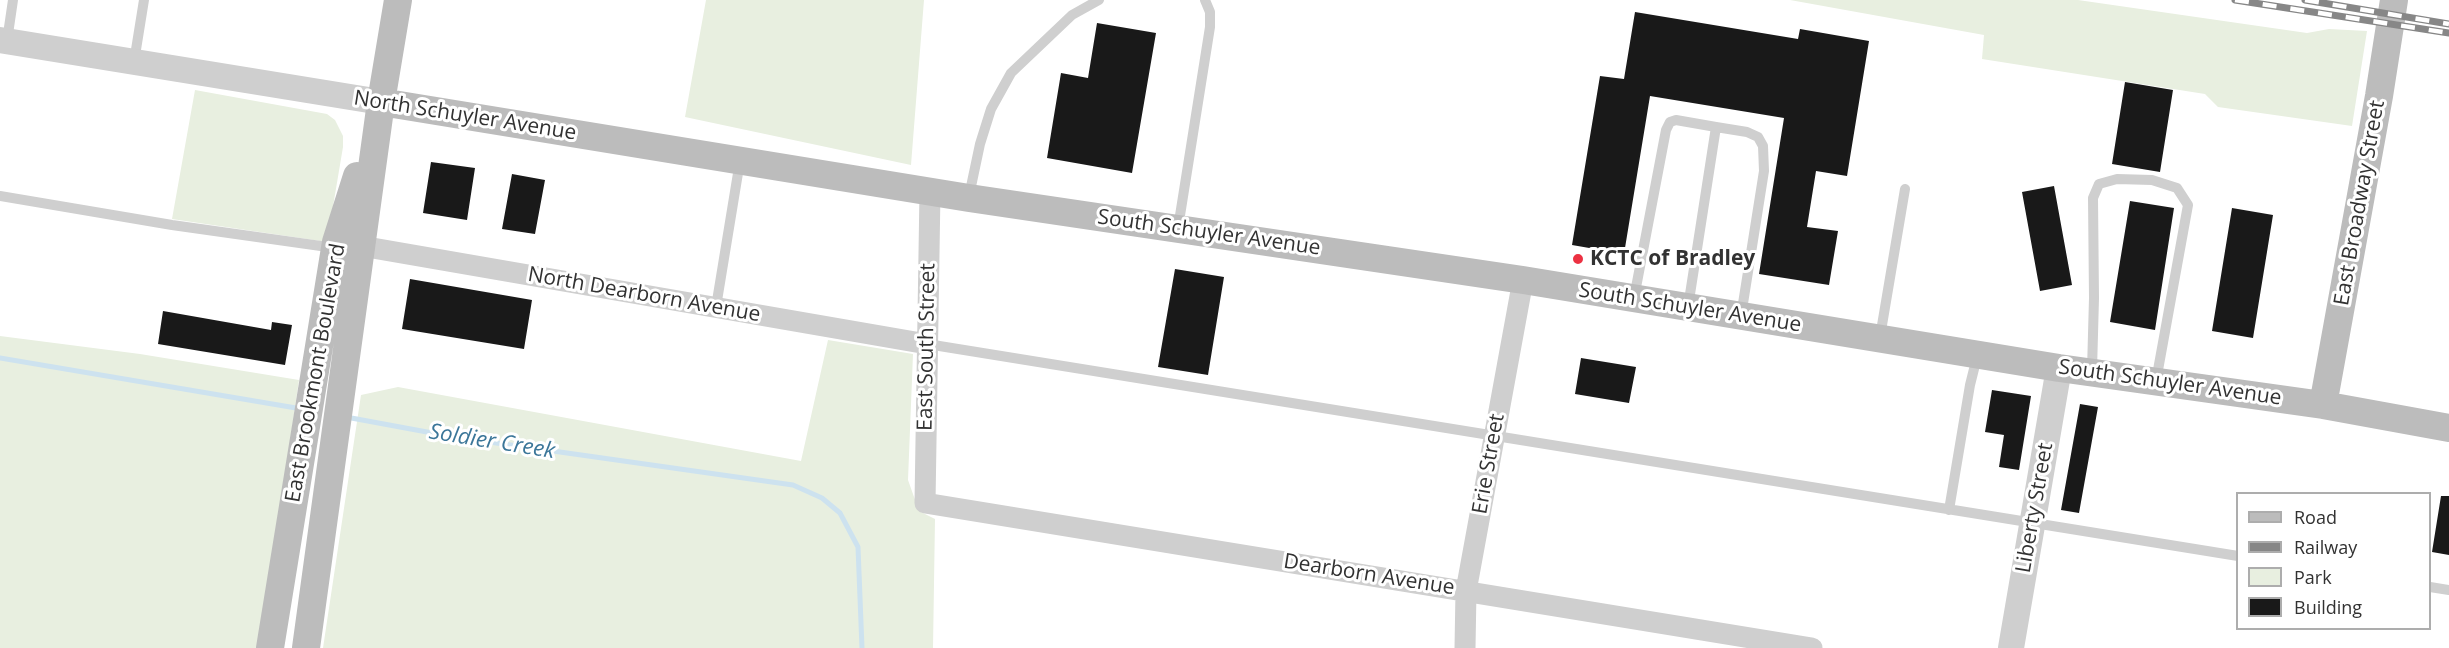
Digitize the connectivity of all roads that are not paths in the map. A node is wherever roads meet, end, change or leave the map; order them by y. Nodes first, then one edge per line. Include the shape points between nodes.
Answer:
1 (13, 0) edge
2 (144, 0) edge
3 (398, 0) edge
4 (1099, 0) edge
5 (1205, 0) edge
6 (2394, 0) edge
7 (4, 41) edge
8 (134, 62) junction
9 (381, 102) junction
10 (1716, 127) junction
11 (740, 161) junction
12 (1905, 189) dead end
13 (930, 191) junction
14 (0, 196) edge
15 (969, 198) junction
16 (1178, 228) junction
17 (348, 247) junction
18 (1522, 280) junction
19 (1634, 298) junction
20 (1688, 307) junction
21 (716, 308) junction
22 (1741, 316) junction
23 (1880, 339) junction
24 (927, 344) junction
25 (1977, 355) junction
26 (2059, 368) junction
27 (2092, 373) junction
28 (2156, 382) junction
29 (2323, 405) junction
30 (2449, 428) edge
31 (1494, 436) junction
32 (925, 503) joint
33 (1949, 510) junction
34 (2033, 523) junction
35 (2236, 556) edge
36 (2431, 587) edge
37 (2449, 590) edge
38 (1466, 591) junction
39 (270, 648) edge
40 (306, 648) edge
41 (1465, 648) edge
42 (1812, 648) edge
43 (2012, 648) edge

1 - 7 lane
2 - 8 lane
3 - 9 main road, East Brookmont Boulevard
4 - 15 lane via 1072,15 1011,73 988,117
5 - 16 lane via 1210,27
6 - 29 main road, East Broadway Street
7 - 8 street, North Schuyler Avenue
8 - 9 street, North Schuyler Avenue
9 - 11 main road, North Schuyler Avenue
9 - 17 main road, East Brookmont Boulevard
10 - 19 lane via 1676,120 1666,130
10 - 20 lane
10 - 22 lane via 1747,132 1758,137 1763,146 1764,171
11 - 13 main road, North Schuyler Avenue
11 - 21 lane
12 - 23 lane
13 - 15 main road, South Schuyler Avenue
13 - 24 street, East South Street
14 - 17 lane via 172,225
15 - 16 main road, South Schuyler Avenue
16 - 18 main road, South Schuyler Avenue
17 - 21 street, North Dearborn Avenue
17 - 39 main road, East Brookmont Boulevard via 313,387
17 - 40 main road, East Brookmont Boulevard via 341,392
18 - 19 main road, South Schuyler Avenue
18 - 31 street, Erie Street
19 - 20 main road, South Schuyler Avenue
20 - 22 main road, South Schuyler Avenue
21 - 24 street, North Dearborn Avenue
22 - 23 main road, South Schuyler Avenue
23 - 25 main road, South Schuyler Avenue
24 - 31 lane
24 - 32 street, East South Street
25 - 26 main road, South Schuyler Avenue
25 - 33 lane
26 - 27 main road, South Schuyler Avenue
26 - 34 street, Liberty Street
27 - 28 main road, South Schuyler Avenue
27 - 28 lane via 2092,198 2099,184 2117,179 2152,180 2176,188 2188,205
28 - 29 main road, South Schuyler Avenue
29 - 30 main road, South Schuyler Avenue
31 - 33 lane
31 - 38 street, Erie Street
32 - 38 street, Dearborn Avenue
33 - 34 lane
34 - 35 lane
34 - 43 street, Liberty Street
36 - 37 lane
38 - 41 street, Erie Street
38 - 42 street, Dearborn Avenue

